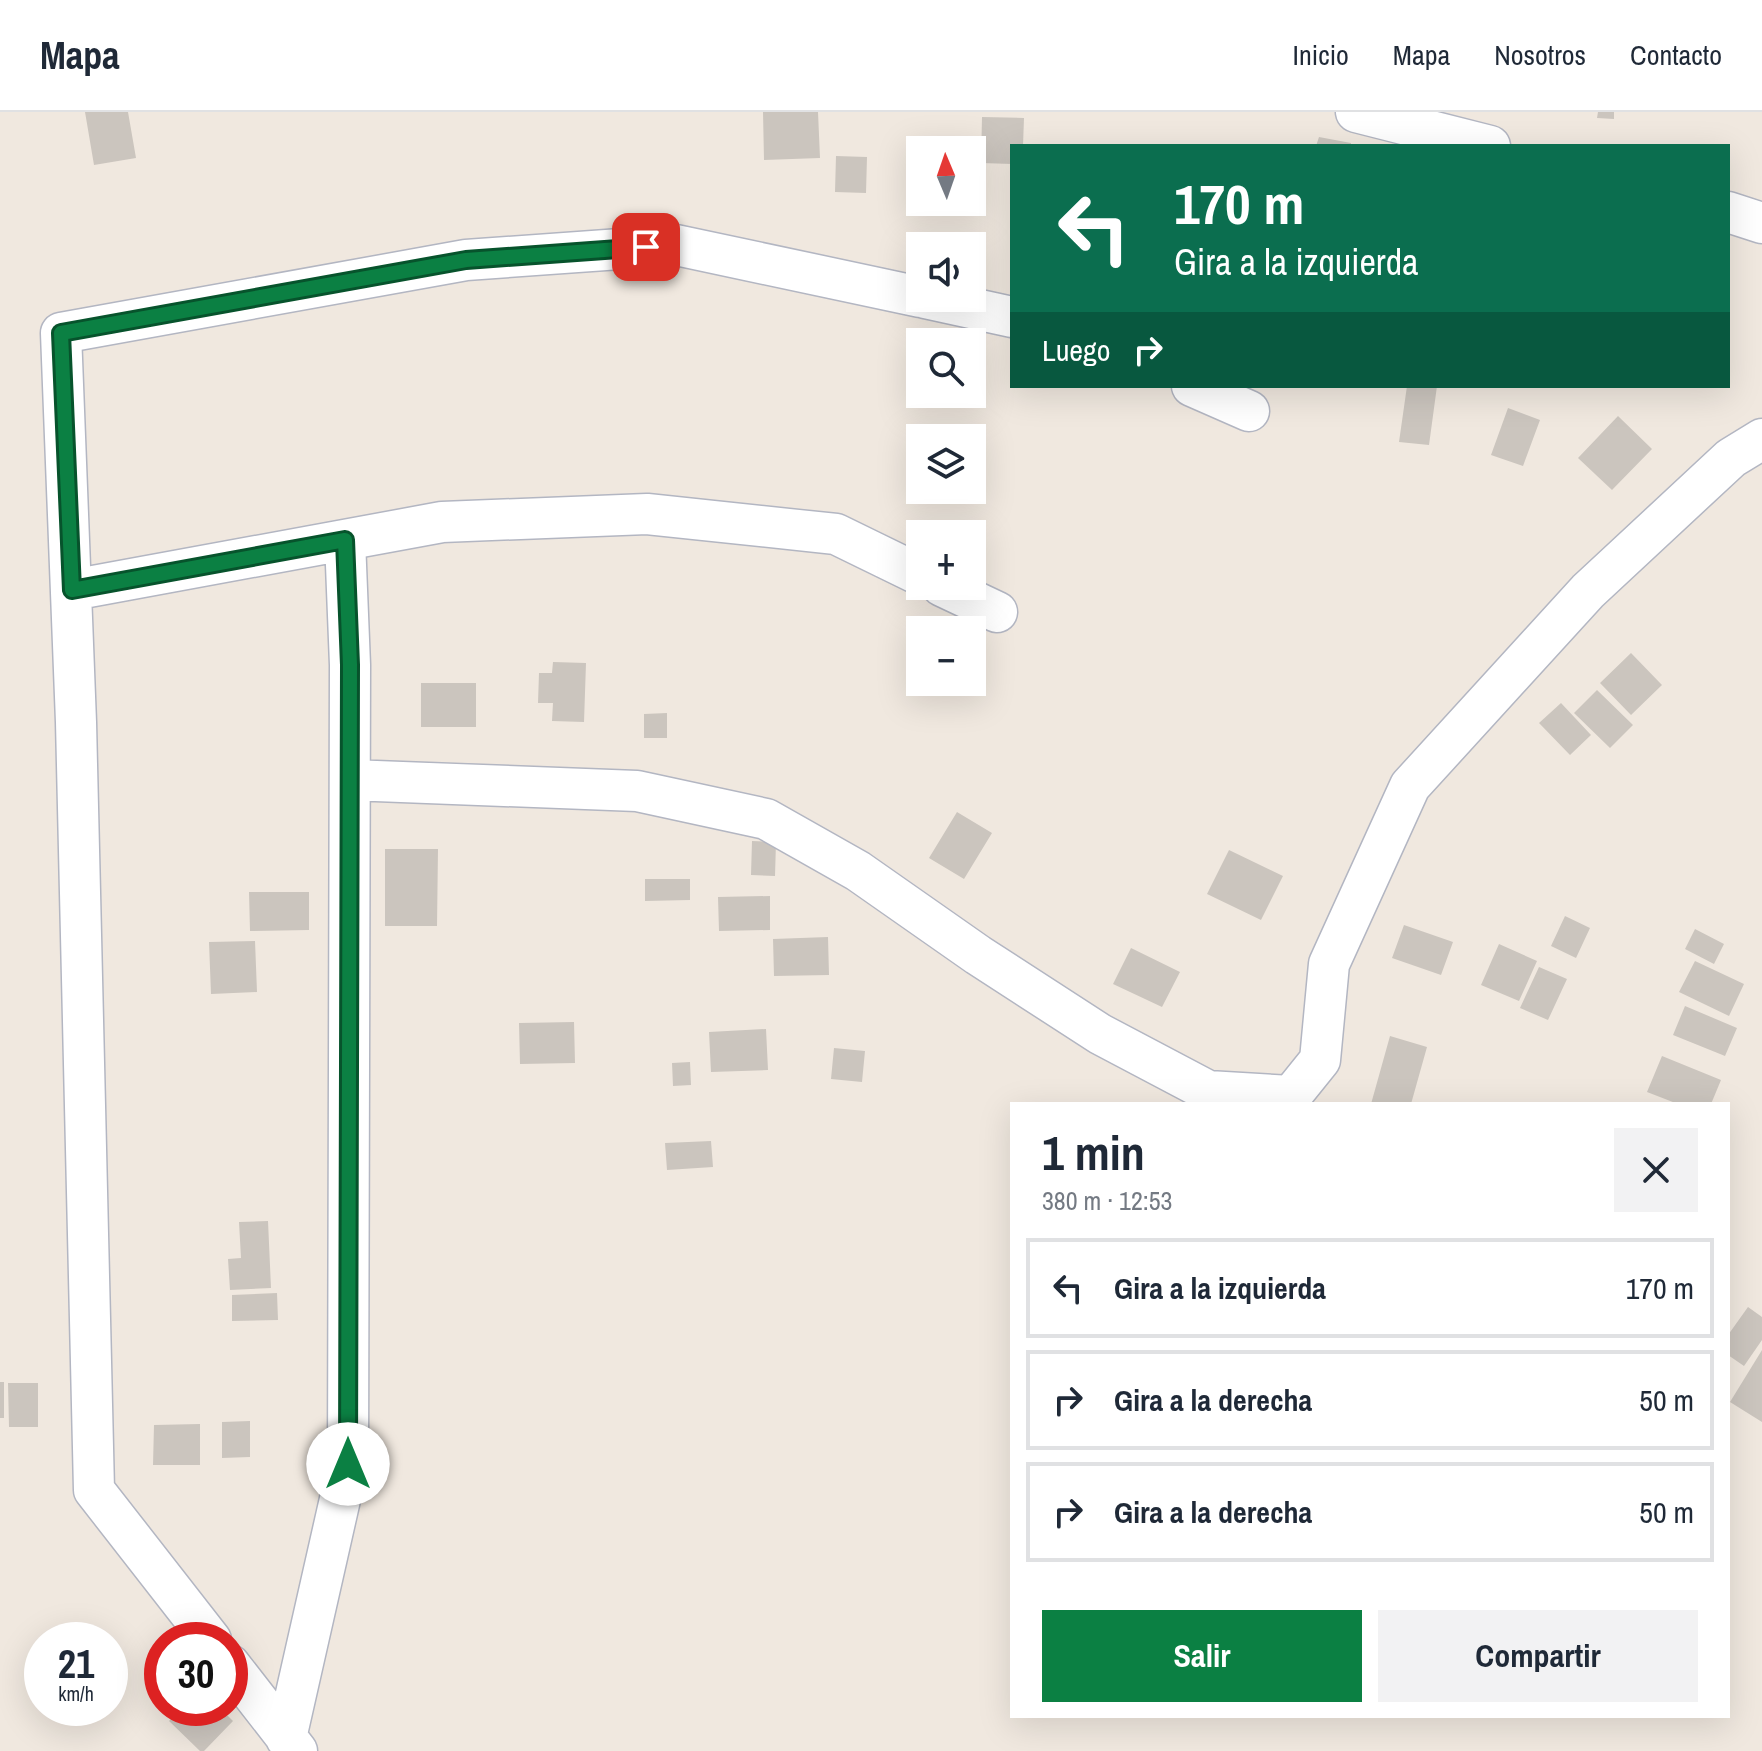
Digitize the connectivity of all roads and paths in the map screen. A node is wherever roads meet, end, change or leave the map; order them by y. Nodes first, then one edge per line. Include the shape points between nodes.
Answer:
1 (1356, 112) edge
2 (1482, 144) edge
3 (1730, 213) edge
4 (1762, 223) edge
5 (906, 295) edge
6 (986, 312) edge
7 (1010, 317) edge
8 (1197, 388) edge
9 (1249, 411) dead end
10 (1762, 439) edge
11 (345, 540) junction
12 (906, 568) edge
13 (72, 590) junction
14 (972, 600) edge
15 (997, 612) dead end
16 (350, 780) junction
17 (197, 1622) edge
18 (248, 1688) edge
19 (292, 1744) edge

1 - 2 street
3 - 4 street
5 - 13 street via 676,245 466,260 61,333
6 - 7 street
8 - 9 street
10 - 16 street via 1731,458 1588,591 1410,786 1329,964 1320,1060 1291,1096 1208,1091 1100,1034 858,871 766,819 637,791
11 - 12 street via 442,522 647,514 836,534
11 - 13 street
11 - 16 street
13 - 17 street via 94,1490
14 - 15 street
16 - 19 street via 348,1464
18 - 19 street

